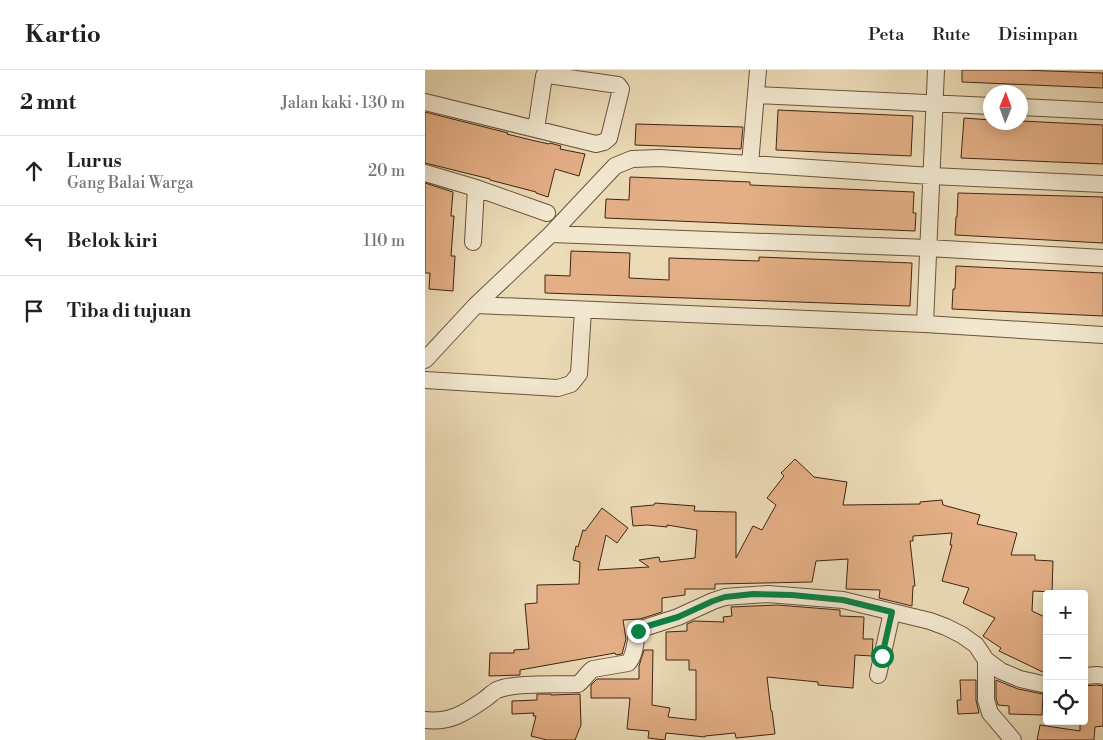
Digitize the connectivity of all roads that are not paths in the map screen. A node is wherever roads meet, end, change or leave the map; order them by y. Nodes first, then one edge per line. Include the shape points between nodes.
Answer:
1 (757, 70) edge
2 (936, 70) edge
3 (756, 95) junction
4 (425, 102) edge
5 (934, 104) junction
6 (983, 106) edge
7 (1028, 107) edge
8 (1103, 111) edge
9 (536, 129) junction
10 (750, 164) junction
11 (425, 173) edge
12 (931, 176) junction
13 (1103, 184) edge
14 (476, 188) junction
15 (547, 213) dead end
16 (551, 234) junction
17 (473, 242) dead end
18 (928, 248) junction
19 (1103, 258) edge
20 (476, 305) junction
21 (583, 310) junction
22 (925, 324) junction
23 (1103, 335) edge
24 (425, 360) edge
25 (425, 380) edge
26 (892, 612) junction
27 (985, 660) junction
28 (878, 675) dead end
29 (1088, 676) edge
30 (1103, 676) edge
31 (1043, 684) edge
32 (425, 720) edge
33 (1013, 740) edge

1 - 3 street
2 - 5 street
3 - 5 street
3 - 10 street
4 - 9 street
5 - 6 street
5 - 12 street
7 - 8 street
9 - 9 street via 596,144 604,142 609,138 621,89 618,85 544,76
10 - 12 street
10 - 16 street via 632,159 615,166
11 - 14 street
12 - 13 street
12 - 18 street
14 - 15 street
14 - 17 street
16 - 18 street
16 - 20 street
18 - 19 street
18 - 22 street
20 - 21 street
20 - 24 street
21 - 22 street
21 - 25 street via 579,374 571,384 558,388
22 - 23 street
26 - 27 street via 931,621 962,635 976,645
26 - 28 street
26 - 32 street via 843,600 792,595 725,597 641,628 633,657 628,663 593,669 578,684 515,685 497,690 471,709 451,718
27 - 31 street via 1020,679
27 - 33 street via 989,713
29 - 30 street

